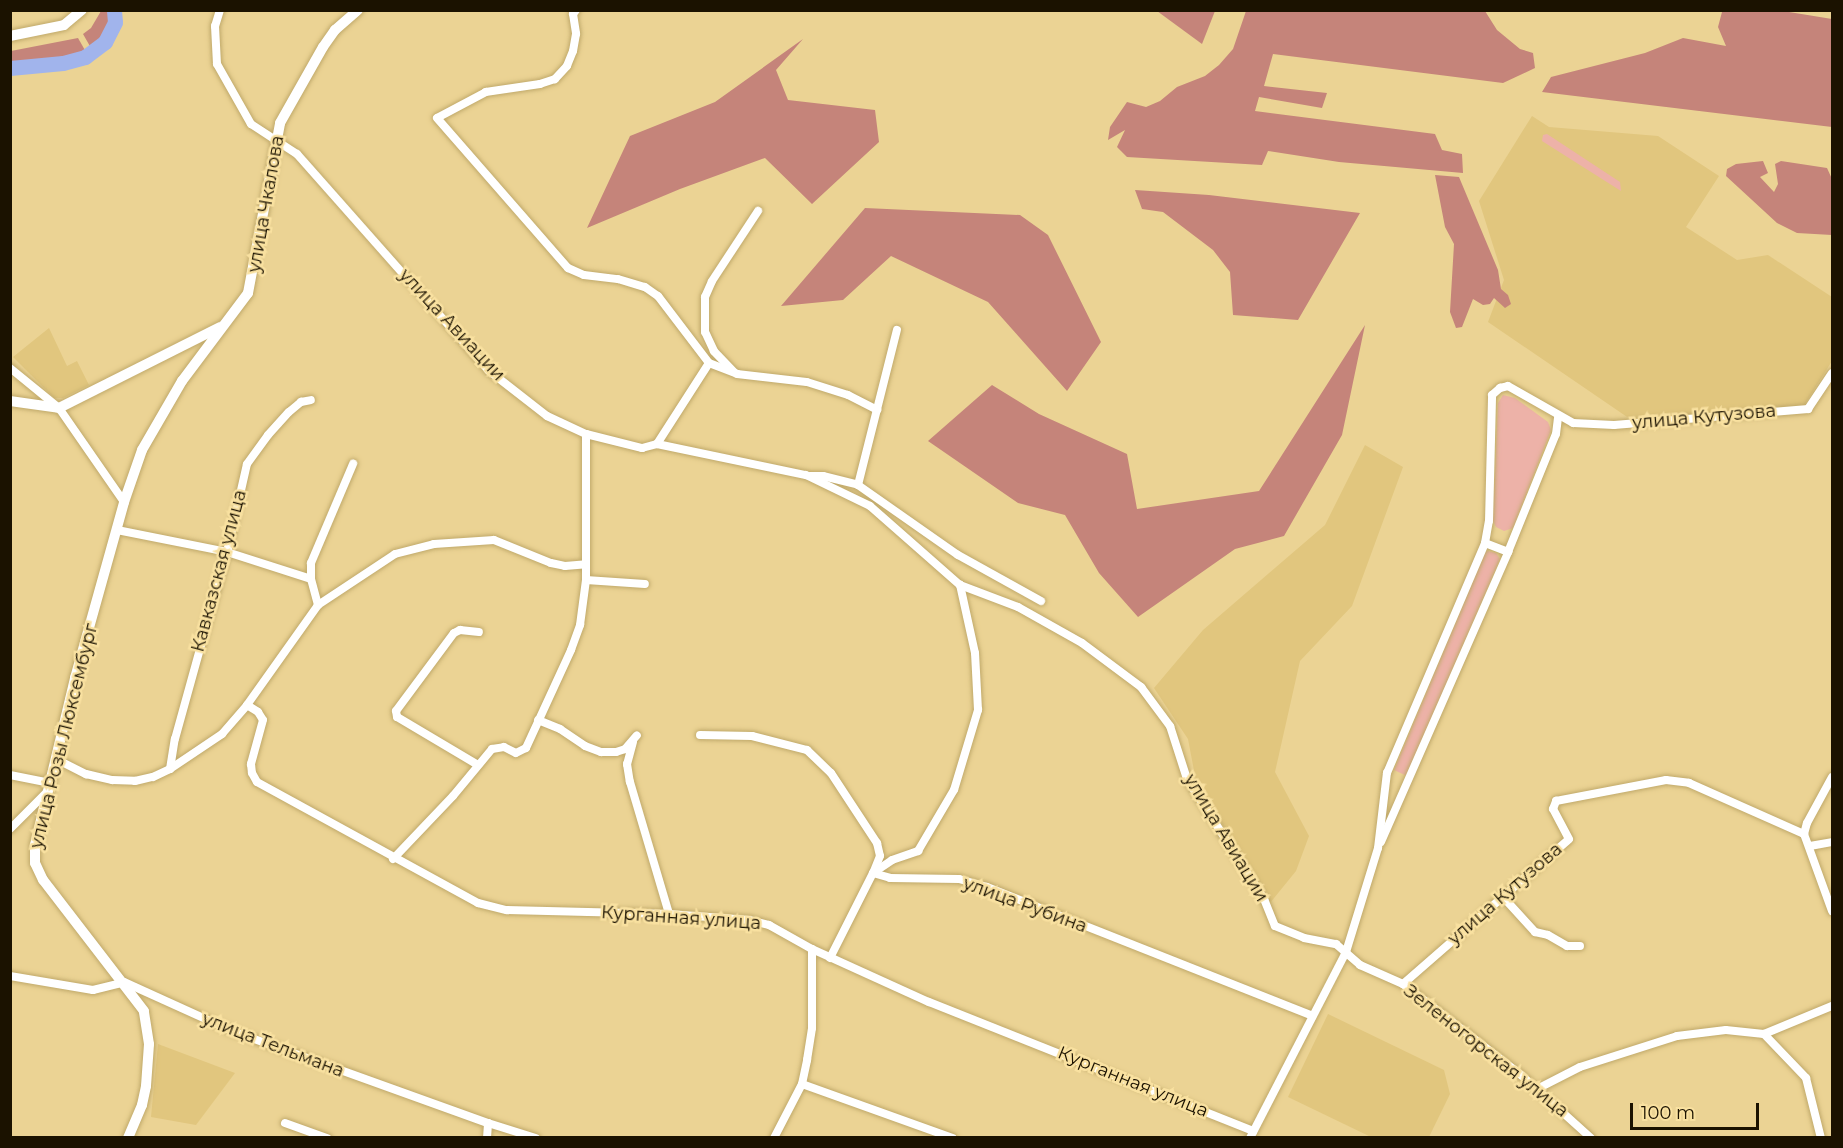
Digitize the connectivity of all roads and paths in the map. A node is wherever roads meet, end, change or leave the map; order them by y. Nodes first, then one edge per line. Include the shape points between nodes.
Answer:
1 (82, 10) edge
2 (220, 10) edge
3 (358, 10) edge
4 (575, 12) edge
5 (10, 36) edge
6 (275, 140) junction
7 (758, 211) dead end
8 (223, 326) junction
9 (897, 330) dead end
10 (710, 363) junction
11 (10, 368) edge
12 (1833, 373) edge
13 (737, 374) junction
14 (311, 400) dead end
15 (10, 401) edge
16 (60, 408) junction
17 (877, 410) junction
18 (1558, 417) junction
19 (586, 434) junction
20 (657, 444) junction
21 (353, 464) dead end
22 (806, 476) junction
23 (858, 485) junction
24 (124, 502) junction
25 (117, 530) junction
26 (1485, 543) junction
27 (227, 552) junction
28 (1508, 552) junction
29 (586, 564) junction
30 (311, 579) junction
31 (586, 580) junction
32 (645, 585) dead end
33 (960, 585) junction
34 (1041, 601) dead end
35 (318, 605) junction
36 (479, 632) dead end
37 (247, 705) junction
38 (538, 720) junction
39 (700, 735) dead end
40 (56, 759) junction
41 (478, 765) junction
42 (170, 769) junction
43 (10, 775) edge
44 (1833, 777) edge
45 (50, 787) junction
46 (10, 829) edge
47 (1804, 834) junction
48 (1833, 842) edge
49 (1810, 846) junction
50 (1378, 848) junction
51 (393, 859) junction
52 (873, 873) junction
53 (1504, 898) junction
54 (1833, 911) edge
55 (669, 914) junction
56 (1580, 946) dead end
57 (812, 949) junction
58 (1346, 952) junction
59 (830, 958) junction
60 (10, 976) edge
61 (124, 982) junction
62 (1403, 984) junction
63 (1833, 1006) edge
64 (1312, 1016) junction
65 (1764, 1034) junction
66 (802, 1084) junction
67 (1537, 1089) junction
68 (285, 1123) dead end
69 (488, 1123) junction
70 (1251, 1134) edge
71 (128, 1137) edge
72 (327, 1137) edge
73 (487, 1137) edge
74 (536, 1137) edge
75 (774, 1137) edge
76 (953, 1137) edge
77 (1591, 1137) edge
78 (1821, 1137) edge

1 - 5 street via 64,25
2 - 6 street, улица Авиации via 214,26 217,64 251,124
3 - 6 street, улица Чкалова via 323,47 286,110
4 - 10 street via 573,51 567,66 555,79 486,92 437,118 568,268 645,287 658,296
6 - 8 street, улица Чкалова via 252,282 240,306
6 - 19 street, улица Авиации via 297,153 488,370 547,416
7 - 13 street via 705,297 705,332 714,351
8 - 16 street, улица Чкалова
8 - 24 street, улица Розы Люксембург via 159,419 142,450
9 - 17 street
10 - 13 street
10 - 20 street
11 - 16 street
12 - 18 street, улица Кутузова via 1808,409 1614,425 1573,423
13 - 17 street via 807,382 848,394
14 - 27 street, Кавказская улица via 301,402 289,412 247,464
15 - 16 street
16 - 24 street
17 - 23 street
18 - 26 street, улица Кутузова via 1508,386 1492,395
18 - 28 street, улица Кутузова via 1556,434
19 - 20 street, улица Авиации via 642,448
19 - 29 street
20 - 22 street, улица Авиации
21 - 30 street via 311,563
22 - 23 street, улица Авиации via 824,476
22 - 33 street, улица Авиации via 870,506
23 - 34 street, улица Авиации via 958,555
24 - 25 street, улица Розы Люксембург
25 - 27 street
25 - 40 street, улица Розы Люксембург
26 - 28 street
26 - 50 street, улица Кутузова via 1387,773
27 - 30 street
27 - 42 street, Кавказская улица via 174,739
28 - 50 street, улица Кутузова
29 - 31 street
29 - 35 street via 551,563 494,540 434,544 395,554
30 - 35 street
31 - 32 street
31 - 38 street via 571,650
33 - 52 street via 978,679 978,710 962,764 954,789 918,851 892,860
33 - 58 street, улица Авиации via 1018,607 1082,643 1142,687 1170,726 1187,779 1264,899 1275,926 1304,938 1336,944
35 - 37 street
36 - 41 street via 454,633 396,711 398,717
37 - 42 street via 222,734
37 - 51 street, Курганная улица via 263,720 251,764 257,782
38 - 41 street via 522,752 504,747 492,749
38 - 55 street via 601,752 616,752 635,739 627,764 630,782
39 - 52 street via 752,736 807,750 831,772 877,843 880,856
40 - 42 street via 86,774 112,780 135,781
40 - 45 street, улица Розы Люксембург
41 - 51 street
43 - 45 street
44 - 47 street
45 - 46 street
45 - 61 street, улица Розы Люксембург via 35,845 35,863
47 - 49 street
47 - 53 street, улица Кутузова via 1689,783 1666,780 1577,795 1556,801 1553,808 1569,839
48 - 49 street
49 - 54 street
50 - 58 street, улица Кутузова
51 - 55 street, Курганная улица via 493,909
52 - 59 street
52 - 64 street, улица Рубина via 890,878 959,879 987,887
53 - 56 street via 1536,932 1567,946
53 - 62 street, улица Кутузова
55 - 57 street, Курганная улица via 749,920 769,925
57 - 59 street, Курганная улица
57 - 66 street via 812,1028
58 - 62 street, Зеленогорская улица via 1360,965
58 - 64 street, улица Кутузова
59 - 70 street, Курганная улица
60 - 61 street via 93,990
61 - 69 street, улица Тельмана via 232,1030
61 - 71 street, улица Розы Люксембург via 144,1011 149,1044 142,1106
62 - 67 street, Зеленогорская улица
63 - 65 street
64 - 70 street, улица Кутузова
65 - 67 street via 1726,1030 1677,1036 1580,1067
65 - 78 street via 1806,1078
66 - 75 street
66 - 76 street
67 - 77 street, Зеленогорская улица
68 - 72 street
69 - 73 street
69 - 74 street, улица Тельмана

